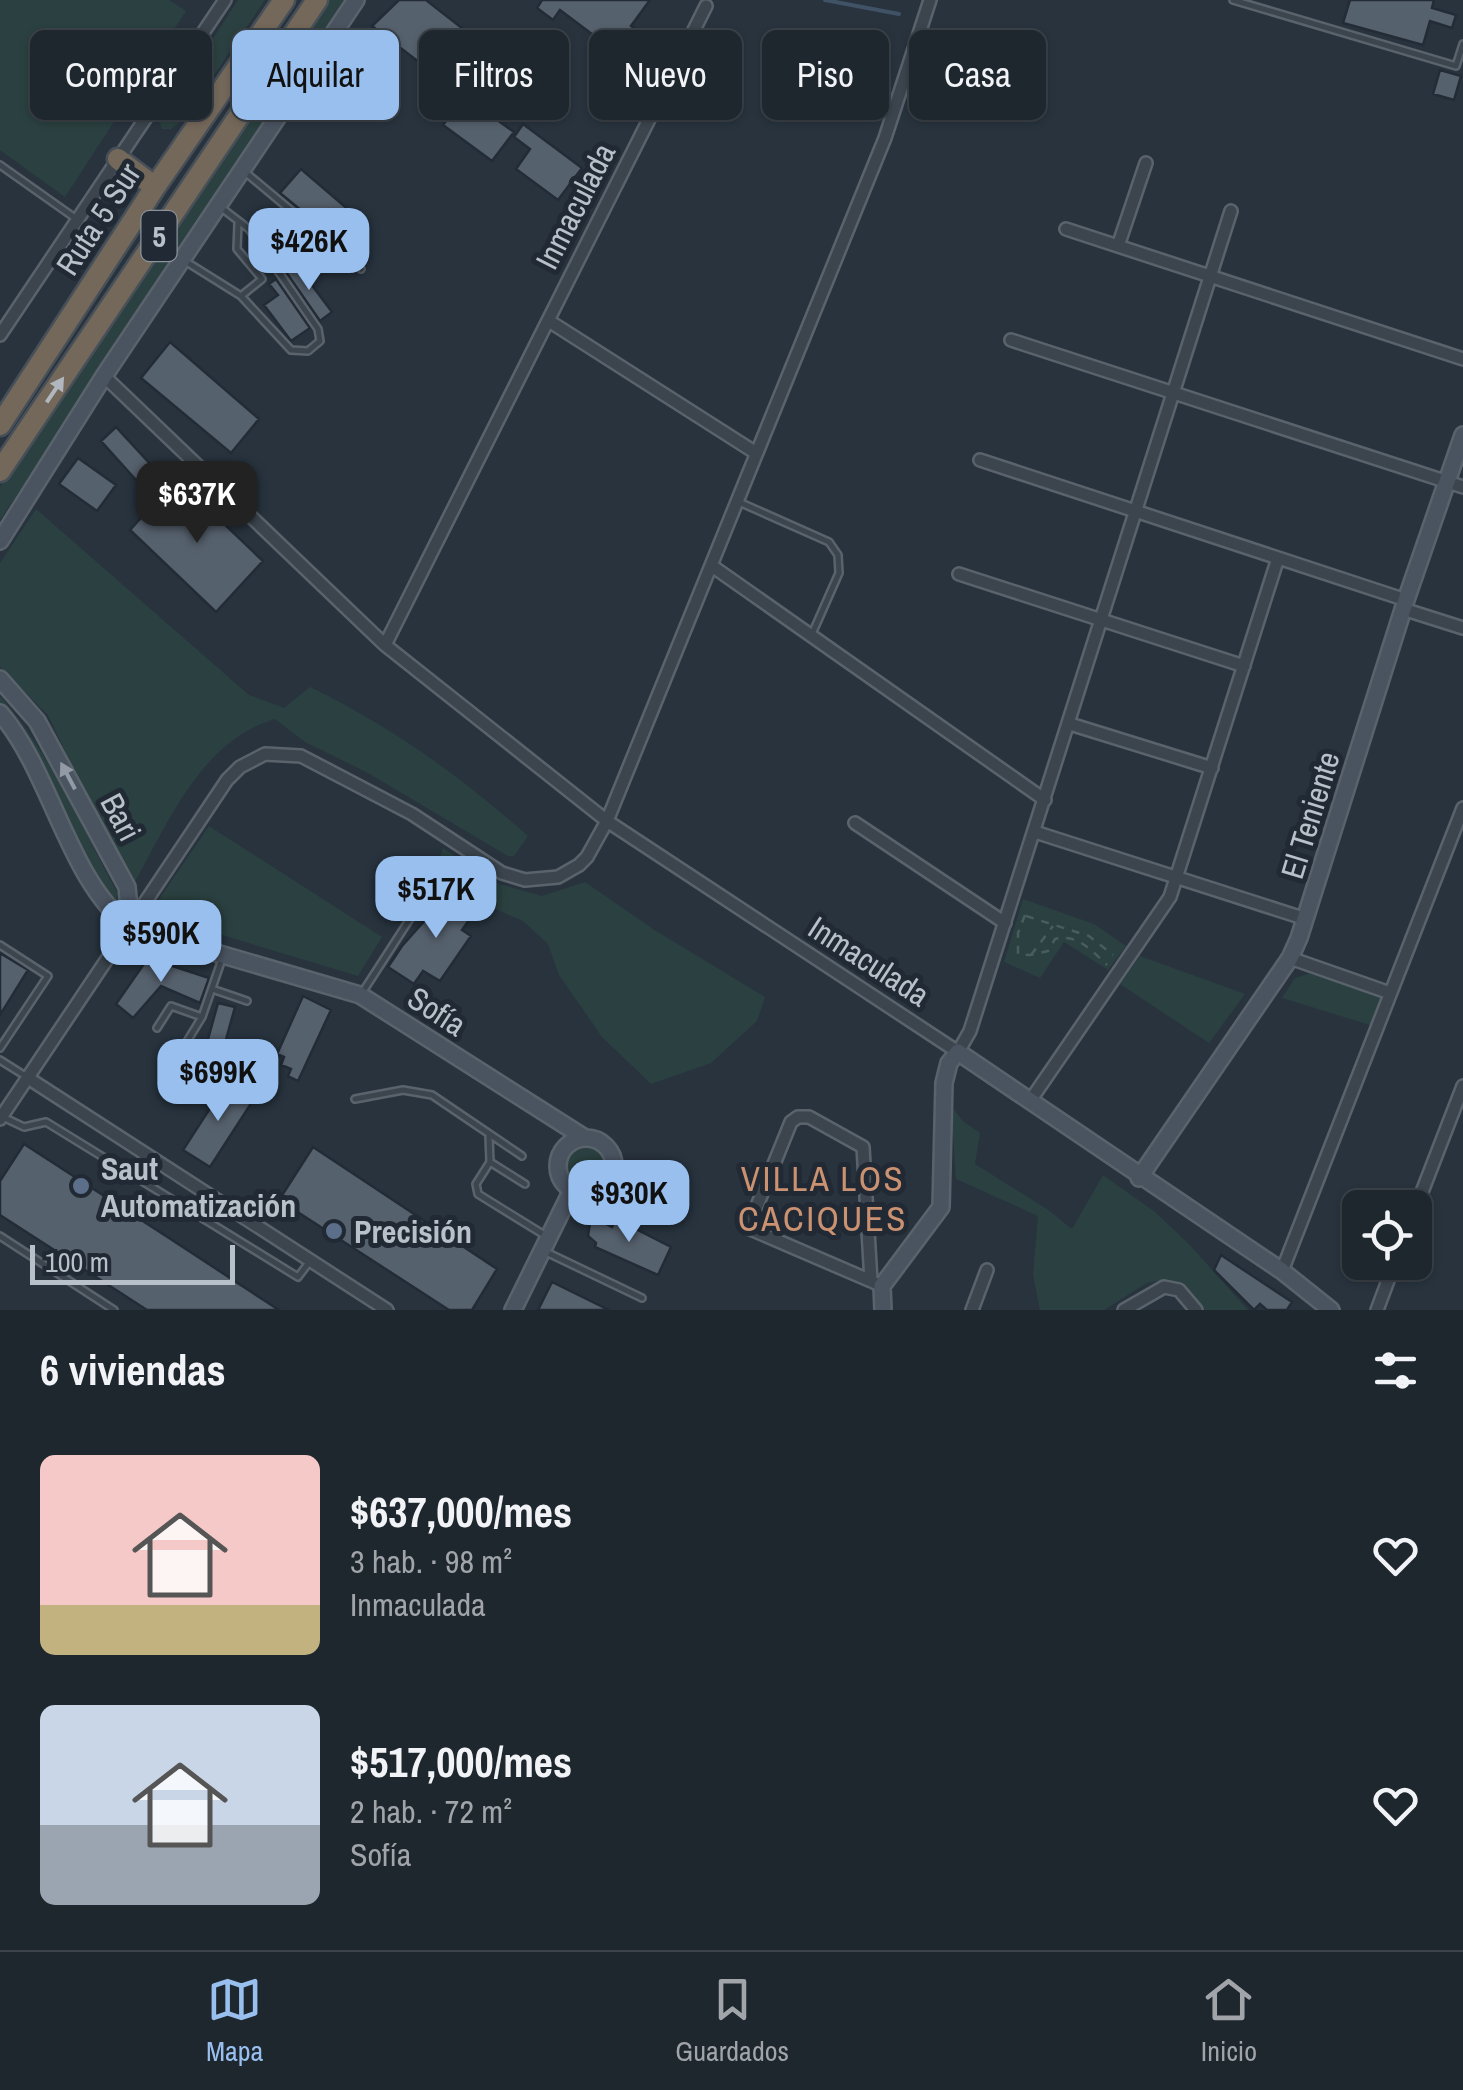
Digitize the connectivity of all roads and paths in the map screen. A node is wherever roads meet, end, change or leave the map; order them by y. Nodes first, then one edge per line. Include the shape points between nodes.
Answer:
1 (225, 0) edge
2 (284, 0) edge
3 (317, 0) edge
4 (356, 0) edge
5 (930, 0) edge
6 (1233, 0) edge
7 (706, 6) dead end
8 (1463, 44) edge
9 (118, 159) junction
10 (1146, 163) dead end
11 (0, 165) edge
12 (242, 170) junction
13 (155, 186) junction
14 (218, 205) junction
15 (1231, 212) dead end
16 (77, 220) junction
17 (238, 220) junction
18 (1066, 229) dead end
19 (1118, 246) junction
20 (183, 260) junction
21 (362, 269) dead end
22 (1210, 277) junction
23 (242, 296) junction
24 (548, 321) junction
25 (0, 335) edge
26 (1011, 340) dead end
27 (1463, 360) edge
28 (104, 376) junction
29 (1172, 393) junction
30 (0, 425) edge
31 (1463, 435) edge
32 (756, 454) junction
33 (980, 460) dead end
34 (0, 471) edge
35 (1455, 485) edge
36 (738, 502) junction
37 (1134, 510) junction
38 (0, 541) edge
39 (1278, 558) junction
40 (712, 566) junction
41 (959, 574) dead end
42 (1404, 604) junction
43 (1100, 620) junction
44 (1463, 628) edge
45 (810, 637) junction
46 (385, 645) junction
47 (1244, 666) junction
48 (0, 679) edge
49 (0, 713) edge
50 (1070, 724) junction
51 (1212, 768) junction
52 (1045, 800) junction
53 (1463, 808) edge
54 (607, 821) junction
55 (855, 822) dead end
56 (1034, 832) junction
57 (1178, 878) junction
58 (416, 911) dead end
59 (1306, 918) junction
60 (1005, 923) junction
61 (1054, 925) junction
62 (130, 928) junction
63 (0, 944) edge
64 (224, 954) junction
65 (1030, 955) junction
66 (1290, 958) junction
67 (1118, 968) junction
68 (212, 989) junction
69 (1390, 993) junction
70 (360, 995) junction
71 (246, 1000) dead end
72 (202, 1017) junction
73 (157, 1028) dead end
74 (186, 1043) dead end
75 (0, 1048) edge
76 (958, 1052) junction
77 (0, 1060) edge
78 (28, 1078) junction
79 (1463, 1086) edge
80 (355, 1099) dead end
81 (1030, 1101) junction
82 (1, 1118) edge
83 (488, 1136) junction
84 (584, 1138) junction
85 (146, 1154) junction
86 (522, 1156) dead end
87 (490, 1162) junction
88 (130, 1174) junction
89 (1139, 1178) junction
90 (525, 1184) dead end
91 (572, 1190) junction
92 (1423, 1190) edge
93 (216, 1199) junction
94 (203, 1218) junction
95 (0, 1236) edge
96 (546, 1244) junction
97 (310, 1260) junction
98 (988, 1270) dead end
99 (1282, 1271) junction
100 (1388, 1280) edge
101 (876, 1283) junction
102 (642, 1298) dead end
103 (114, 1310) edge
104 (387, 1310) edge
105 (513, 1310) edge
106 (882, 1310) edge
107 (972, 1310) edge
108 (1124, 1310) edge
109 (1196, 1310) edge
110 (1331, 1310) edge
111 (1376, 1310) edge

1 - 9 street
2 - 13 highway, Ruta 5 Sur / 5
34 -> 3 highway, Ruta 5 Sur / 5
4 - 12 street
5 - 32 street via 885,138
6 - 8 lane via 1456,66
7 - 24 street, Inmaculada
9 - 13 highway
9 - 16 street
10 - 19 street
11 - 16 lane
12 - 14 street
12 - 21 lane
13 - 30 highway, Ruta 5 Sur / 5
14 - 17 lane
14 - 20 street
15 - 22 street
16 - 25 street
17 - 23 lane via 237,249 262,280
17 - 23 lane via 318,328 320,341 308,351 291,350
18 - 19 street
19 - 22 street
20 - 23 lane
20 - 28 street
22 - 27 street
22 - 29 street
24 - 32 street
24 - 46 street, Inmaculada
26 - 29 street
28 - 38 street
28 - 46 street, Inmaculada
29 - 35 street
29 - 37 street
31 - 35 street, El Teniente
32 - 36 street
33 - 37 street
35 - 42 street, El Teniente
36 - 40 street
36 - 45 lane via 829,542 838,556 839,572
37 - 39 street
37 - 43 street
39 - 42 street
39 - 47 street
40 - 45 street
40 - 54 street
41 - 43 street
42 - 44 street
42 - 59 street, El Teniente
43 - 47 street
43 - 50 street
45 - 52 street
46 - 54 street, Inmaculada
47 - 51 street
62 -> 48 street, Bari via 127,886 37,720
49 - 62 street, Bari via 111,914
50 - 51 street
50 - 52 street
51 - 57 street
52 - 56 street
53 - 69 street
54 - 62 street via 587,857 569,872 546,880 513,878 412,814 301,756 265,754 227,780
54 - 76 street, Inmaculada
55 - 60 street
56 - 57 street
56 - 60 street
57 - 59 street
57 - 67 street
58 - 70 lane
59 - 66 street, El Teniente
60 - 76 street
61 - 65 path
61 - 65 path via 1026,916 1017,950
61 - 67 path via 1089,936
62 - 64 street, Sofía
62 - 78 street
63 - 75 lane via 48,976
64 - 68 lane
64 - 70 street, Sofía
65 - 67 path via 1070,937
66 - 69 street
66 - 89 street, El Teniente
67 - 81 street
68 - 71 lane
68 - 72 lane
69 - 99 street
70 - 84 street, Sofía
72 - 73 lane via 171,1006
72 - 74 lane
76 - 81 street, Inmaculada
76 - 101 street via 944,1083 941,1208
77 - 78 lane
78 - 82 street
78 - 85 street
79 - 92 street
80 - 83 lane via 418,1091
81 - 89 street, Inmaculada
82 - 88 lane via 24,1126 46,1122
83 - 86 lane
83 - 87 lane
84 - 91 street via 558,1160 560,1177
84 - 91 street via 609,1150 612,1177 599,1190
85 - 88 lane
85 - 93 street
87 - 90 lane
87 - 96 lane via 476,1184 478,1194
88 - 94 lane
89 - 99 street, Inmaculada
91 - 96 street
93 - 94 lane
93 - 97 street
94 - 97 lane via 298,1276
95 - 103 lane
96 - 102 lane
96 - 105 street
97 - 104 street
98 - 107 street
99 - 110 street, Inmaculada
100 - 111 street
101 - 101 street via 748,1228 798,1116 863,1147
101 - 106 street
108 - 109 street via 1164,1287 1179,1290

